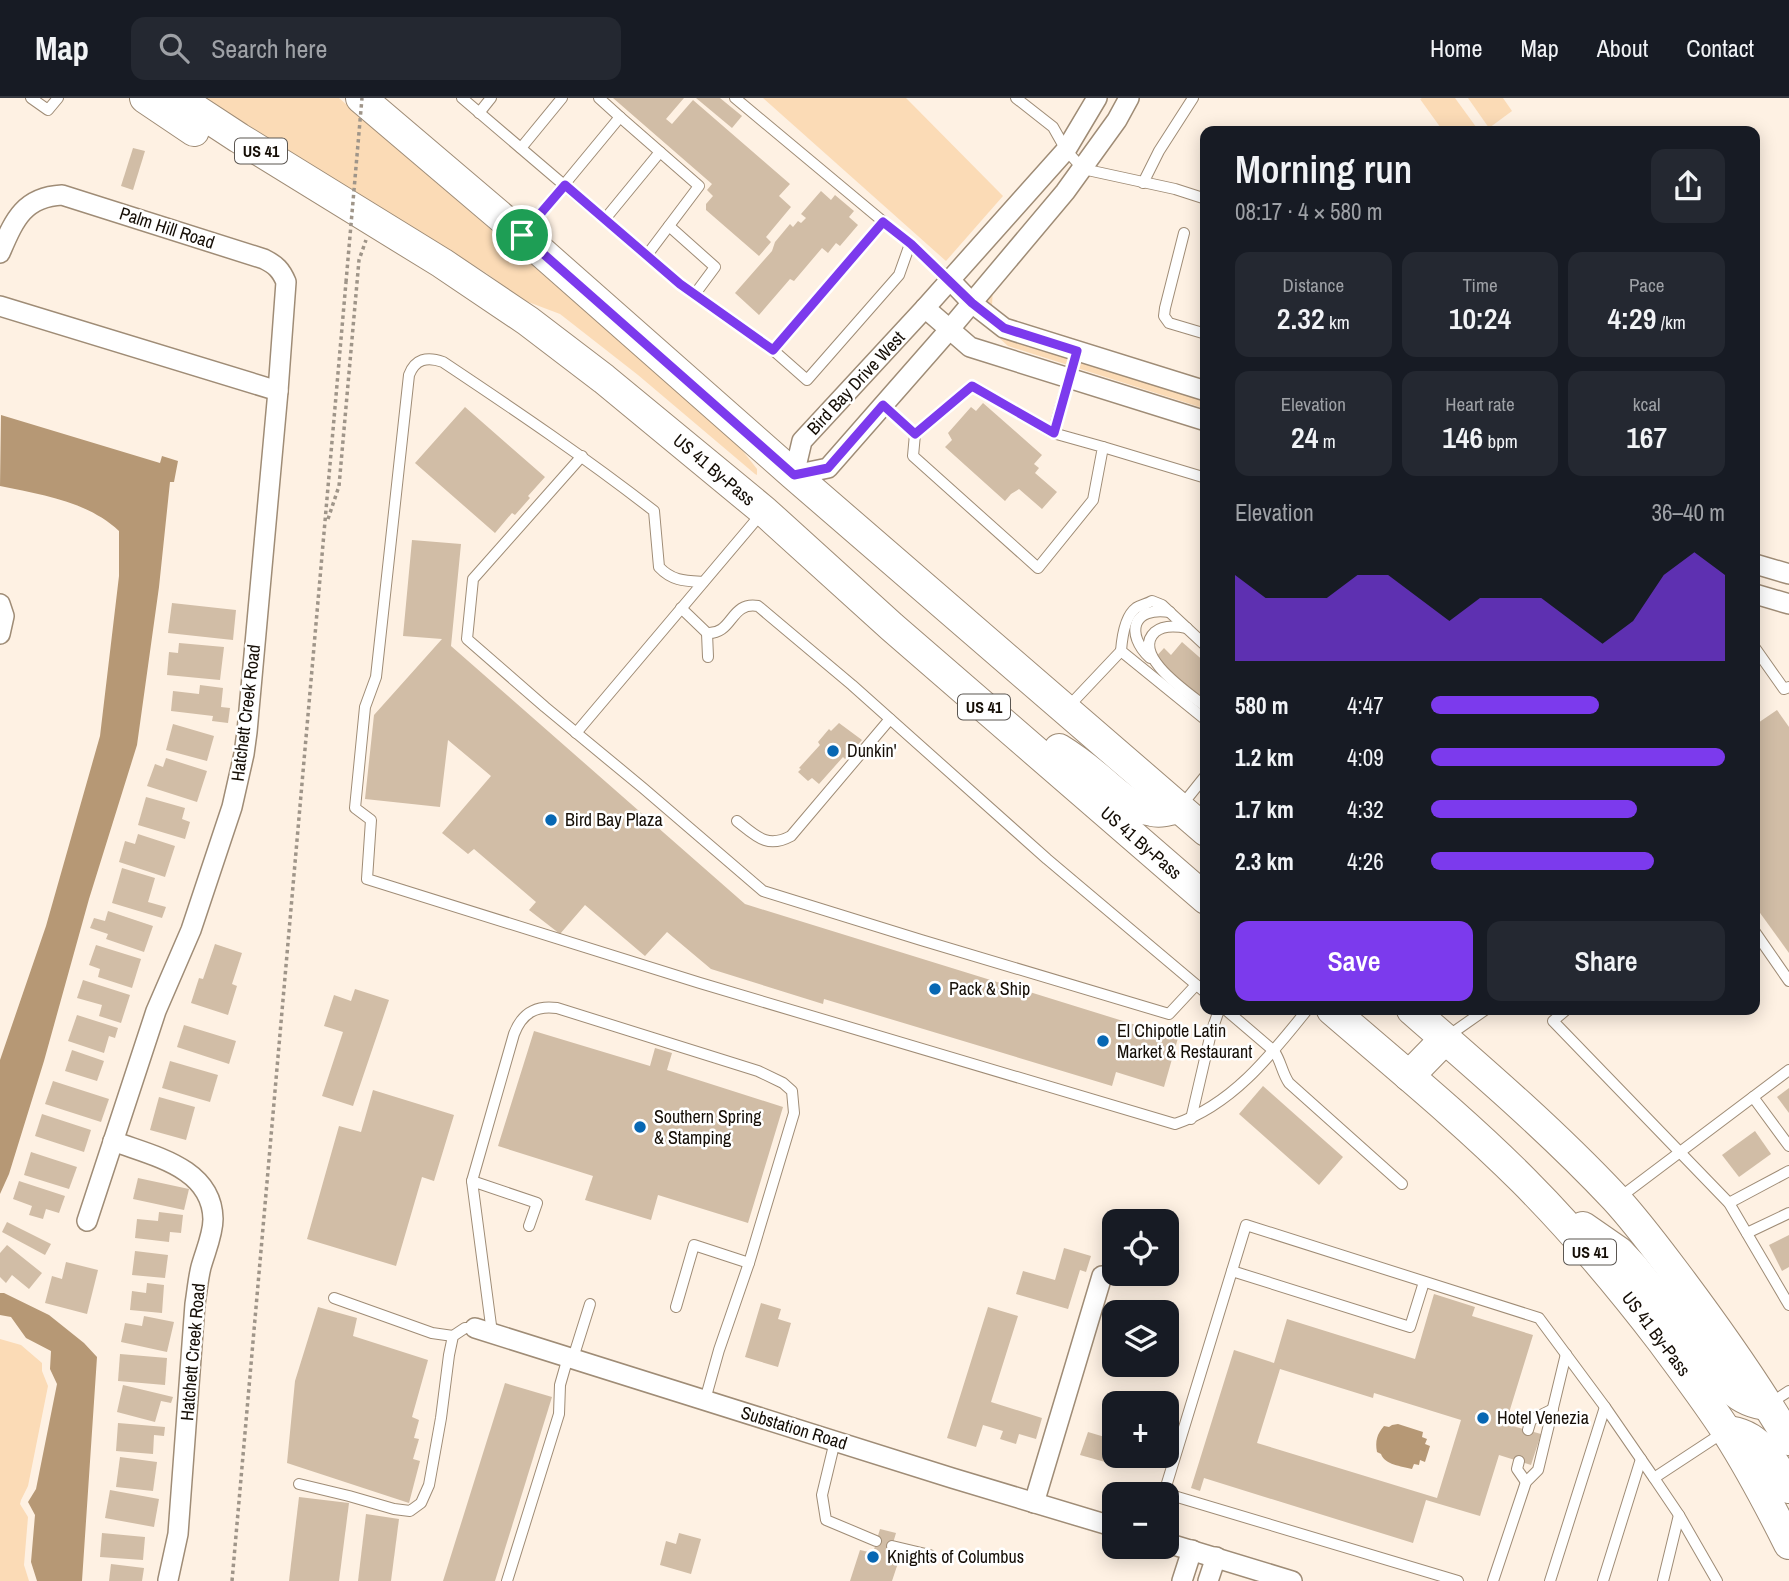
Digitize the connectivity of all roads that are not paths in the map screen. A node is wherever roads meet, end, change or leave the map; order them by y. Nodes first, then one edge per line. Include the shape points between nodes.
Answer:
1 (31, 98) edge
2 (58, 98) edge
3 (145, 98) edge
4 (178, 98) edge
5 (361, 98) edge
6 (462, 98) edge
7 (491, 98) edge
8 (562, 98) edge
9 (599, 98) edge
10 (735, 98) edge
11 (1016, 98) edge
12 (1097, 98) edge
13 (1129, 98) edge
14 (1193, 98) edge
15 (479, 113) junction
16 (621, 117) junction
17 (521, 148) junction
18 (1066, 150) junction
19 (660, 152) junction
20 (1083, 169) junction
21 (1143, 183) junction
22 (565, 185) junction
23 (1200, 197) edge
24 (345, 203) junction
25 (605, 219) junction
26 (883, 222) junction
27 (668, 226) junction
28 (1184, 233) dead end
29 (522, 235) junction
30 (911, 244) junction
31 (0, 253) edge
32 (647, 255) junction
33 (950, 280) junction
34 (286, 282) joint
35 (695, 294) junction
36 (972, 303) junction
37 (0, 306) edge
38 (925, 308) junction
39 (949, 330) junction
40 (1200, 332) edge
41 (773, 350) junction
42 (1077, 351) junction
43 (1069, 378) junction
44 (1200, 389) edge
45 (278, 391) junction
46 (883, 405) junction
47 (1200, 419) edge
48 (1054, 433) junction
49 (915, 434) junction
50 (1103, 447) junction
51 (582, 456) junction
52 (794, 475) junction
53 (1200, 476) edge
54 (764, 511) junction
55 (1760, 565) edge
56 (1789, 574) edge
57 (704, 582) junction
58 (1760, 595) edge
59 (0, 604) edge
60 (1789, 604) edge
61 (681, 608) junction
62 (1171, 612) junction
63 (1187, 628) junction
64 (707, 633) junction
65 (0, 634) edge
66 (1200, 640) edge
67 (1121, 651) junction
68 (1760, 655) edge
69 (708, 657) dead end
70 (1158, 667) junction
71 (1789, 687) edge
72 (1200, 703) edge
73 (1066, 709) junction
74 (994, 715) junction
75 (1200, 715) edge
76 (890, 719) junction
77 (576, 733) junction
78 (1200, 783) edge
79 (1180, 808) junction
80 (737, 821) dead end
81 (1200, 826) edge
82 (1200, 895) edge
83 (1760, 939) edge
84 (1789, 981) edge
85 (1196, 985) junction
86 (1200, 988) edge
87 (1218, 1015) edge
88 (1232, 1015) edge
89 (1303, 1015) edge
90 (1338, 1015) edge
91 (1418, 1015) edge
92 (1478, 1015) edge
93 (1560, 1015) edge
94 (1446, 1039) junction
95 (1274, 1051) junction
96 (1789, 1070) edge
97 (1409, 1076) junction
98 (1753, 1097) junction
99 (1191, 1119) junction
100 (113, 1141) junction
101 (1789, 1146) edge
102 (1680, 1151) junction
103 (1789, 1171) edge
104 (472, 1181) junction
105 (1402, 1184) dead end
106 (1537, 1195) junction
107 (1616, 1200) junction
108 (1729, 1203) junction
109 (1789, 1213) edge
110 (88, 1221) dead end
111 (529, 1226) dead end
112 (1747, 1233) junction
113 (749, 1263) junction
114 (1232, 1271) junction
115 (1102, 1276) dead end
116 (1424, 1282) junction
117 (334, 1298) dead end
118 (1788, 1301) edge
119 (590, 1304) dead end
120 (676, 1307) dead end
121 (483, 1331) junction
122 (453, 1336) junction
123 (1566, 1354) junction
124 (570, 1357) junction
125 (1778, 1398) edge
126 (705, 1400) junction
127 (1605, 1407) junction
128 (1553, 1409) junction
129 (1528, 1430) dead end
130 (1726, 1430) junction
131 (1789, 1440) edge
132 (835, 1441) junction
133 (1641, 1459) junction
134 (1519, 1461) dead end
135 (1654, 1478) junction
136 (1526, 1482) junction
137 (299, 1484) dead end
138 (1789, 1488) edge
139 (1034, 1503) junction
140 (1679, 1515) junction
141 (1102, 1523) edge
142 (876, 1541) dead end
143 (1789, 1544) edge
144 (892, 1546) dead end
145 (1179, 1546) edge
146 (1192, 1550) junction
147 (930, 1555) dead end
148 (1216, 1558) junction
149 (168, 1580) edge
150 (507, 1581) edge
151 (1182, 1581) edge
152 (1208, 1581) edge
153 (1292, 1581) edge
154 (1458, 1581) edge
155 (1493, 1581) edge
156 (1550, 1581) edge
157 (1603, 1581) edge
158 (1663, 1581) edge
159 (1717, 1581) edge

1 - 2 lane via 48,110
3 - 24 main road via 257,170
4 - 24 main road, US 41 By-Pass / US 41
5 - 29 main road, US 41
6 - 15 lane
7 - 15 lane
8 - 17 lane
9 - 16 lane
10 - 26 lane
11 - 18 lane via 1053,127
12 - 18 street, Bird Bay Drive West
13 - 20 street, Bird Bay Drive West
14 - 21 lane
15 - 17 lane
16 - 19 lane
16 - 22 lane
17 - 22 lane
18 - 20 lane
18 - 33 street, Bird Bay Drive West
19 - 25 lane
19 - 27 lane via 699,186
20 - 21 lane
20 - 36 street, Bird Bay Drive West
21 - 23 lane
22 - 25 lane
22 - 29 lane
24 - 54 main road, US 41 By-Pass / US 41 via 528,321
25 - 32 lane
26 - 30 lane
26 - 41 lane
27 - 32 lane
27 - 35 lane via 715,267
28 - 40 lane via 1164,316 1169,323
29 - 52 main road, US 41
30 - 33 lane
30 - 41 lane via 899,275 807,380
31 - 34 street, Palm Hill Road via 20,213 47,196 62,195 264,259 282,272
32 - 35 lane
33 - 36 street
33 - 38 street, Bird Bay Drive West
34 - 45 street, Hatchett Creek Road
35 - 41 lane
36 - 39 street, Bird Bay Drive West
36 - 42 street via 1004,328
37 - 45 street
38 - 39 street
38 - 52 street, Bird Bay Drive West via 802,441
39 - 43 street via 970,347
39 - 46 street, Bird Bay Drive West
42 - 43 lane
42 - 44 street
43 - 47 street
43 - 48 lane
45 - 100 street, Hatchett Creek Road via 239,777 191,930 156,1011
46 - 49 lane
46 - 52 street, Bird Bay Drive West via 828,468
48 - 49 lane via 972,386
48 - 50 lane
49 - 50 lane via 913,456 1038,568 1093,500
50 - 53 lane
51 - 57 lane via 654,511 659,567 678,580
51 - 77 lane via 473,579 467,639
51 - 99 lane via 443,362 422,359 410,370 376,677 365,707 355,808 372,820 367,878 1175,1124
52 - 54 main road
52 - 73 main road, US 41
54 - 57 lane
54 - 74 main road, US 41 By-Pass / US 41
55 - 56 street
57 - 61 lane
58 - 60 street
59 - 65 street via 4,616
61 - 64 lane
61 - 77 lane
62 - 63 lane
62 - 67 lane via 1152,601 1137,608 1125,626
62 - 70 lane via 1150,612 1136,622 1138,643
63 - 66 lane
63 - 70 lane via 1155,632 1148,647
64 - 69 lane
64 - 76 lane via 725,627 741,608 758,607
67 - 73 lane
67 - 75 lane
68 - 71 lane via 1784,689
70 - 72 lane
73 - 79 main road, US 41
74 - 79 main road via 1056,747 1132,804 1150,811
74 - 82 main road, US 41 By-Pass / US 41
76 - 80 lane via 791,836 769,842
76 - 85 lane
77 - 85 lane via 763,891 1169,1014
78 - 79 lane
79 - 81 main road, US 41
83 - 84 lane
85 - 86 lane
87 - 99 lane
88 - 95 lane
89 - 95 lane
90 - 97 main road, US 41 By-Pass / US 41
91 - 94 main road, US 41
92 - 94 lane
93 - 102 lane via 1553,1021
94 - 97 main road
94 - 107 main road, US 41
95 - 99 lane via 1224,1099
95 - 105 lane via 1289,1083
96 - 98 lane
97 - 106 main road, US 41 By-Pass / US 41
98 - 101 lane
98 - 102 lane
100 - 110 street, Hatchett Creek Road
100 - 149 street, Hatchett Creek Road via 186,1170 200,1182 211,1205 212,1227 195,1304 178,1535
102 - 107 lane
102 - 108 lane
103 - 108 lane
104 - 111 lane via 537,1203
104 - 113 lane via 517,1026 535,1009 557,1008 758,1071 792,1091 794,1113
104 - 121 lane
106 - 125 main road via 1619,1252 1731,1389 1756,1404
106 - 130 main road, US 41 By-Pass / US 41 via 1637,1308
107 - 125 main road, US 41
108 - 112 lane
109 - 112 lane
112 - 118 lane
113 - 120 lane via 694,1245
113 - 126 lane
114 - 116 lane via 1410,1326
114 - 116 lane via 1246,1225
114 - 154 lane via 1164,1493
115 - 139 street
116 - 123 lane via 1539,1318
117 - 122 lane via 432,1333
119 - 124 lane
121 - 122 lane via 465,1328
121 - 124 street, Substation Road
122 - 137 lane via 429,1485 421,1503 410,1511 394,1509
123 - 127 lane
123 - 128 lane
124 - 126 street, Substation Road
124 - 150 lane via 559,1385 559,1414
125 - 131 main road, US 41
126 - 132 street, Substation Road
127 - 133 lane
127 - 156 lane
128 - 129 lane via 1531,1420
128 - 136 lane via 1538,1470
130 - 135 lane
130 - 138 main road via 1759,1444
130 - 143 main road, US 41 By-Pass / US 41
132 - 139 street, Substation Road
132 - 142 lane via 822,1495 826,1520
133 - 135 lane
133 - 157 lane
134 - 136 lane via 1517,1469
135 - 140 lane
136 - 155 lane
139 - 141 street, Substation Road
140 - 158 lane
140 - 159 lane
144 - 147 lane
145 - 146 street
146 - 148 street
146 - 151 street
148 - 152 street
148 - 153 street

